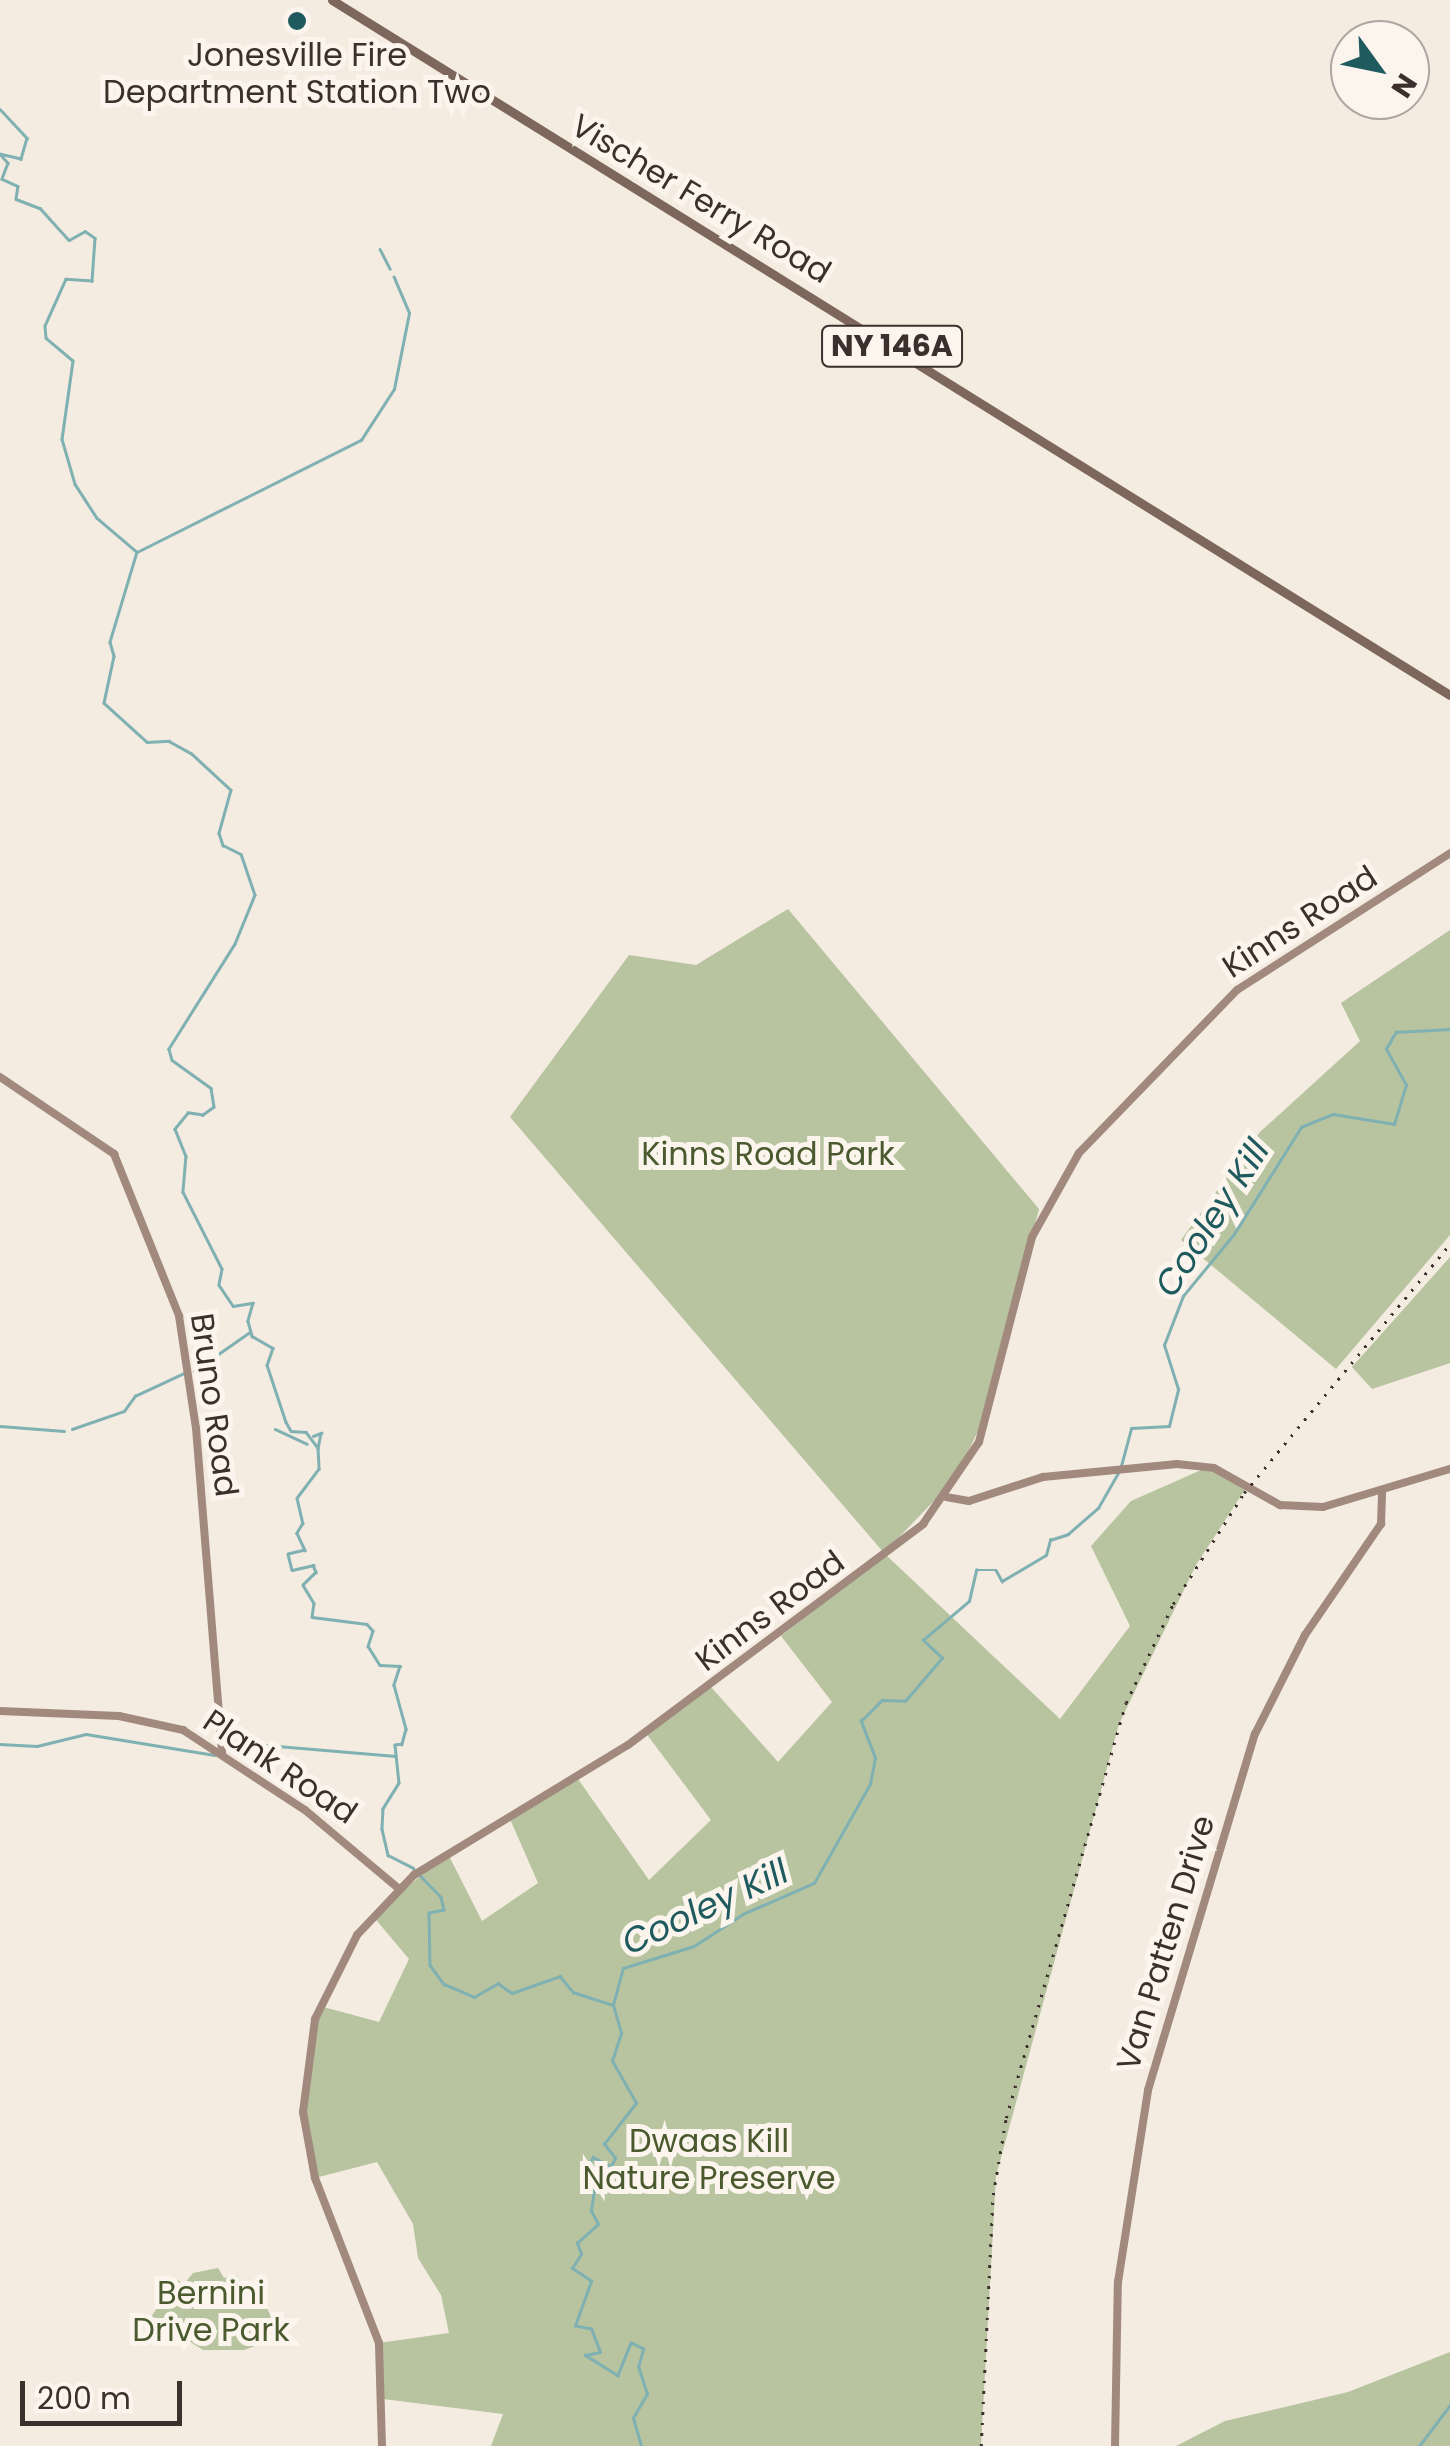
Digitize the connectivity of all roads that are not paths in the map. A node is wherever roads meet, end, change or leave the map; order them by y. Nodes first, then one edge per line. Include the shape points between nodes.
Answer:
1 (332, 0) edge
2 (1450, 695) edge
3 (1450, 853) edge
4 (0, 1078) edge
5 (1450, 1469) edge
6 (1382, 1492) junction
7 (946, 1497) junction
8 (0, 1711) edge
9 (222, 1753) junction
10 (398, 1888) junction
11 (382, 2446) edge
12 (1114, 2446) edge

1 - 2 main road, Vischer Ferry Road / NY 146A
3 - 7 street, Kinns Road via 1238,990 1079,1154 1032,1237 989,1416
4 - 9 street, Bruno Road via 114,1154 179,1316 196,1428
5 - 6 street
6 - 7 street via 1292,1508 1214,1468 1122,1466 1044,1477 968,1501
6 - 12 street, Van Patten Drive via 1381,1524 1305,1635 1256,1734 1148,2090 1123,2220
7 - 10 street, Kinns Road via 882,1558 711,1687 562,1789
8 - 9 street, Plank Road via 165,1723
9 - 10 street, Plank Road
10 - 11 street, Kinns Road via 356,1935 328,1983 308,2046 303,2112 315,2178 379,2343

